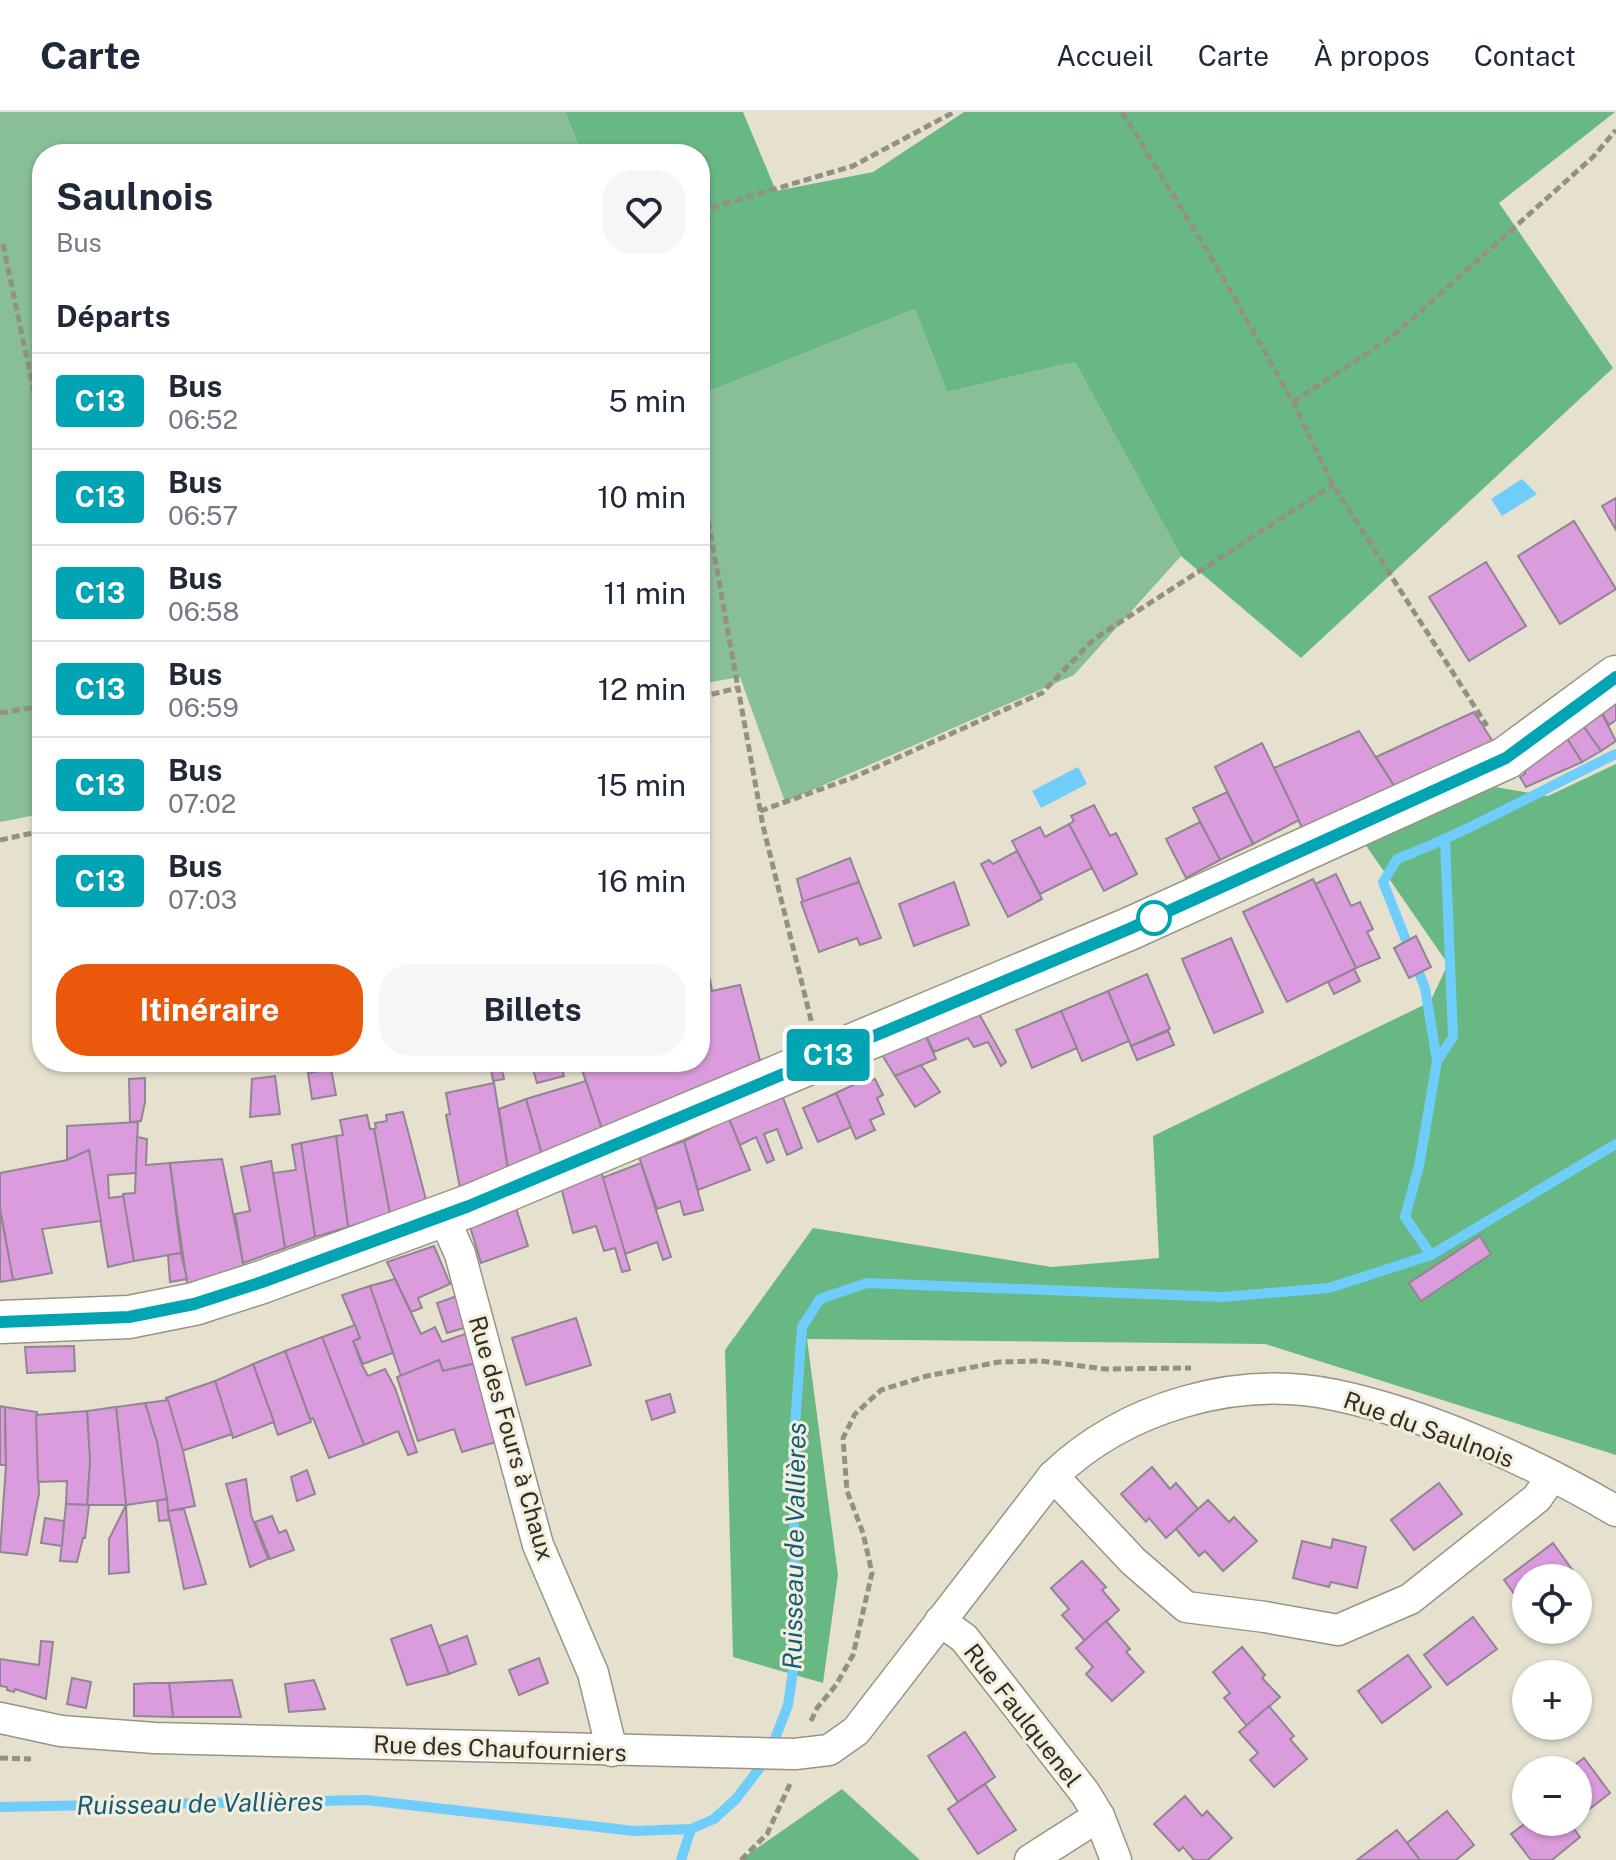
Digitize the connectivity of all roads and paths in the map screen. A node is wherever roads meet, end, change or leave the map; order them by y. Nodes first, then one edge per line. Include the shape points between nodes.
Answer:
1 (954, 112) edge
2 (1122, 112) edge
3 (1616, 130) edge
4 (710, 208) edge
5 (3, 244) dead end
6 (32, 383) edge
7 (1293, 402) junction
8 (1333, 485) junction
9 (710, 530) edge
10 (1616, 677) edge
11 (738, 688) junction
12 (710, 695) edge
13 (32, 708) edge
14 (0, 713) edge
15 (1506, 758) junction
16 (760, 811) junction
17 (32, 833) edge
18 (0, 840) edge
19 (822, 1058) junction
20 (443, 1216) junction
21 (0, 1322) edge
22 (1210, 1396) junction
23 (1053, 1476) junction
24 (1552, 1476) junction
25 (1616, 1511) edge
26 (940, 1621) junction
27 (0, 1718) edge
28 (612, 1751) junction
29 (800, 1753) junction
30 (1099, 1816) junction
31 (741, 1860) edge
32 (1030, 1860) edge
33 (1116, 1860) edge

1 - 4 path via 853,166
2 - 7 path
3 - 7 path via 1593,157 1393,336
5 - 6 path
7 - 8 path
8 - 15 path
8 - 16 path via 1094,639 1042,693 852,778
9 - 11 path
10 - 15 main road
11 - 12 path
11 - 16 path
13 - 14 path
15 - 19 main road via 1129,929
16 - 19 path
17 - 18 path
19 - 20 main road
20 - 21 main road via 194,1304 129,1317
20 - 28 street, Rue des Fours à Chaux via 460,1254 538,1545 593,1673
22 - 23 street, Rue du Saulnois via 1134,1420 1102,1437
22 - 24 street, Rue du Saulnois via 1253,1390 1334,1394 1422,1421
22 - 29 path via 1200,1373 1188,1366 1105,1369 1041,1361 999,1362 881,1390 855,1414 843,1438 847,1491 872,1573 866,1605 853,1655 817,1708
23 - 24 street via 1133,1561 1186,1607 1338,1630 1410,1599 1537,1498
23 - 26 street, Rue du Saulnois
24 - 25 street, Rue du Saulnois
26 - 29 street, Rue des Chaufourniers via 856,1731 829,1750
26 - 30 street, Rue Faulquenel via 964,1638
27 - 28 street, Rue des Chaufourniers via 61,1731 155,1738
28 - 29 street, Rue des Chaufourniers
29 - 31 path via 767,1834
30 - 32 street
30 - 33 street, Rue Faulquenel

